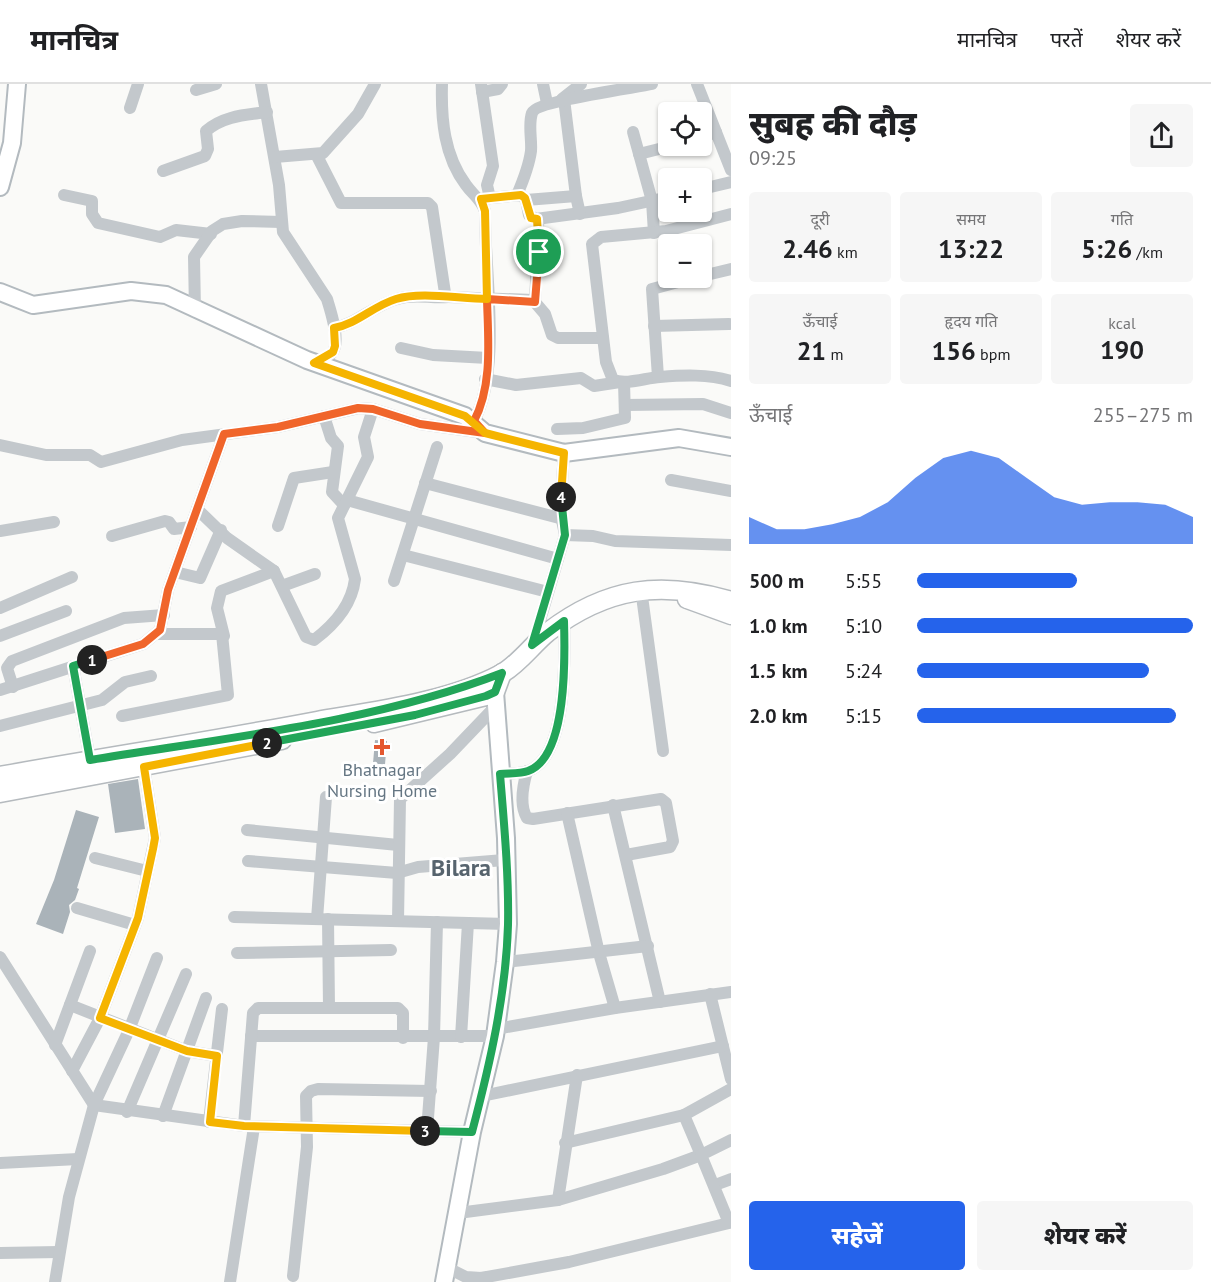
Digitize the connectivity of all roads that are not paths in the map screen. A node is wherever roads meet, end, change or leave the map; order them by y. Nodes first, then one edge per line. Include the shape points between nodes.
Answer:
1 (18, 84) edge
2 (138, 84) edge
3 (216, 84) edge
4 (261, 84) edge
5 (375, 84) edge
6 (442, 84) edge
7 (502, 84) edge
8 (543, 84) edge
9 (581, 84) edge
10 (652, 84) edge
11 (698, 84) edge
12 (482, 88) edge
13 (196, 90) dead end
14 (563, 100) junction
15 (547, 103) junction
16 (130, 108) dead end
17 (267, 112) junction
18 (633, 132) dead end
19 (716, 132) junction
20 (712, 133) edge
21 (658, 149) edge
22 (316, 154) junction
23 (639, 154) junction
24 (274, 158) junction
25 (731, 170) edge
26 (164, 171) dead end
27 (731, 182) edge
28 (0, 187) edge
29 (712, 187) edge
30 (64, 195) dead end
31 (576, 196) junction
32 (522, 198) junction
33 (485, 199) junction
34 (658, 200) edge
35 (652, 201) junction
36 (580, 214) junction
37 (731, 214) edge
38 (537, 219) junction
39 (281, 222) junction
40 (654, 233) junction
41 (211, 234) junction
42 (731, 269) edge
43 (712, 274) edge
44 (658, 287) edge
45 (0, 292) edge
46 (448, 297) junction
47 (487, 299) junction
48 (535, 302) junction
49 (195, 310) junction
50 (729, 324) dead end
51 (654, 326) junction
52 (334, 328) junction
53 (603, 338) junction
54 (401, 348) dead end
55 (488, 358) junction
56 (314, 363) junction
57 (658, 377) junction
58 (485, 379) junction
59 (731, 381) edge
60 (622, 382) junction
61 (625, 405) junction
62 (373, 409) junction
63 (731, 413) edge
64 (324, 416) junction
65 (480, 427) junction
66 (557, 429) dead end
67 (224, 434) junction
68 (0, 445) edge
69 (437, 447) dead end
70 (731, 447) edge
71 (564, 453) junction
72 (333, 472) junction
73 (671, 480) dead end
74 (425, 483) junction
75 (731, 491) edge
76 (346, 503) junction
77 (197, 509) junction
78 (563, 519) junction
79 (414, 520) junction
80 (54, 522) dead end
81 (278, 526) dead end
82 (191, 527) junction
83 (221, 530) junction
84 (0, 531) edge
85 (565, 535) junction
86 (112, 536) dead end
87 (731, 545) edge
88 (403, 555) junction
89 (558, 559) junction
90 (274, 571) junction
91 (175, 572) junction
92 (315, 574) dead end
93 (72, 577) dead end
94 (394, 581) dead end
95 (282, 586) junction
96 (641, 589) junction
97 (660, 590) junction
98 (548, 592) junction
99 (731, 601) edge
100 (0, 608) edge
101 (66, 611) dead end
102 (164, 615) junction
103 (731, 615) edge
104 (564, 621) junction
105 (157, 634) junction
106 (0, 636) edge
107 (224, 636) junction
108 (532, 645) junction
109 (73, 666) junction
110 (502, 673) junction
111 (151, 676) dead end
112 (13, 687) junction
113 (0, 690) edge
114 (495, 700) junction
115 (80, 705) junction
116 (122, 716) dead end
117 (0, 726) edge
118 (663, 751) dead end
119 (90, 760) junction
120 (144, 767) junction
121 (527, 771) junction
122 (500, 774) junction
123 (0, 776) edge
124 (0, 793) edge
125 (326, 797) dead end
126 (614, 805) junction
127 (567, 813) junction
128 (247, 830) dead end
129 (323, 839) junction
130 (398, 845) junction
131 (626, 855) junction
132 (95, 858) dead end
133 (248, 861) dead end
134 (504, 861) junction
135 (321, 867) junction
136 (147, 871) junction
137 (397, 873) junction
138 (77, 908) dead end
139 (234, 917) dead end
140 (322, 919) junction
141 (398, 921) junction
142 (437, 922) junction
143 (468, 923) junction
144 (508, 924) junction
145 (135, 925) junction
146 (648, 946) junction
147 (391, 950) dead end
148 (90, 951) dead end
149 (328, 951) junction
150 (237, 953) dead end
151 (599, 953) junction
152 (0, 957) edge
153 (157, 958) dead end
154 (505, 962) junction
155 (186, 974) dead end
156 (731, 992) edge
157 (710, 994) junction
158 (206, 998) dead end
159 (660, 1002) junction
160 (70, 1005) junction
161 (329, 1008) junction
162 (615, 1008) junction
163 (222, 1009) dead end
164 (100, 1018) junction
165 (129, 1030) junction
166 (495, 1032) junction
167 (251, 1036) junction
168 (434, 1037) junction
169 (461, 1037) junction
170 (403, 1038) junction
171 (158, 1040) junction
172 (55, 1045) junction
173 (723, 1046) junction
174 (187, 1051) junction
175 (217, 1056) junction
176 (72, 1071) junction
177 (578, 1075) junction
178 (731, 1079) edge
179 (731, 1089) edge
180 (431, 1091) junction
181 (482, 1096) junction
182 (94, 1105) junction
183 (127, 1112) junction
184 (684, 1115) junction
185 (163, 1116) junction
186 (210, 1122) junction
187 (249, 1127) junction
188 (305, 1127) junction
189 (427, 1131) junction
190 (472, 1132) junction
191 (731, 1140) edge
192 (565, 1143) junction
193 (701, 1155) junction
194 (78, 1159) junction
195 (0, 1163) edge
196 (731, 1179) edge
197 (715, 1185) junction
198 (558, 1200) junction
199 (458, 1213) junction
200 (730, 1228) edge
201 (59, 1252) junction
202 (0, 1253) edge
203 (446, 1275) edge
204 (293, 1276) dead end
205 (56, 1282) edge
206 (230, 1282) edge

1 - 28 street via 12,143
2 - 16 street
3 - 13 street
4 - 17 street
5 - 22 street via 347,128 323,153
6 - 33 street via 440,105 449,155 466,185
7 - 12 street via 498,89
8 - 15 street
9 - 14 street
10 - 14 street
11 - 19 street
12 - 33 street via 493,166
14 - 15 street
14 - 31 street
15 - 32 street via 532,111 530,155
17 - 24 street
17 - 26 street via 232,117 210,127 206,131 205,156
18 - 23 street
19 - 20 street
19 - 25 street
21 - 23 street
22 - 24 street
22 - 46 street via 341,203 428,203 432,207
23 - 35 street
24 - 39 street
27 - 29 street
30 - 41 street via 92,201 92,214 98,223 160,237 176,230
31 - 32 street
31 - 36 street
32 - 33 street
32 - 38 street via 531,218
33 - 47 street
34 - 35 street
35 - 36 street
35 - 40 street
36 - 38 street
37 - 40 street
38 - 48 street
39 - 41 street via 223,224
39 - 52 street via 292,248 327,299
40 - 53 street via 601,237 592,244
41 - 49 street via 194,257
42 - 43 street
44 - 51 street via 652,289
45 - 49 street via 27,304 41,305 131,291 166,295
46 - 47 street
46 - 52 street via 396,299 346,326
47 - 48 street
47 - 55 street
48 - 53 street via 545,314 552,335
49 - 56 street
50 - 51 street
51 - 57 street
52 - 56 street via 333,352
53 - 60 street via 609,374
54 - 55 street via 448,357
55 - 58 street
56 - 65 street via 465,416
57 - 59 street via 704,375
57 - 60 street
58 - 60 street via 516,385 581,378 594,386
58 - 65 street
60 - 61 street
61 - 63 street via 702,404
61 - 66 street via 622,419
62 - 64 street via 358,408
62 - 65 street via 420,424
62 - 76 street via 364,437 368,457
64 - 67 street
64 - 72 street via 338,446
65 - 71 street
67 - 68 street via 182,440 101,462 90,455 46,455
67 - 77 street
69 - 74 street
70 - 71 street via 679,438
71 - 78 street via 560,510
72 - 76 street via 332,492
72 - 81 street via 294,478
73 - 75 street
74 - 78 street
74 - 79 street
76 - 79 street
76 - 95 street via 337,524 355,579 344,611 319,636 309,639
77 - 82 street
77 - 83 street
78 - 85 street
79 - 88 street
79 - 89 street
80 - 84 street
82 - 86 street via 174,529 165,520
82 - 91 street
83 - 90 street
83 - 91 street via 200,578
85 - 87 street
85 - 89 street
88 - 94 street
88 - 98 street
89 - 98 street
90 - 95 street
90 - 107 street via 220,591 217,608
91 - 102 street
92 - 95 street
93 - 100 street
96 - 97 main road
96 - 104 main road via 598,602
96 - 118 street
97 - 99 main road via 694,590
97 - 103 main road
98 - 108 street
101 - 106 street
102 - 105 street
102 - 112 street via 124,618 12,661 7,668
104 - 108 main road
104 - 121 street via 562,703 553,740 537,765
105 - 107 street
105 - 109 street via 143,644
107 - 116 street via 228,695
108 - 110 main road
109 - 112 street
109 - 115 street
110 - 114 main road
110 - 119 main road via 435,697 368,712
111 - 115 street via 136,677 108,697
112 - 113 street
114 - 120 main road
114 - 122 street
114 - 130 street via 450,754 400,799
115 - 117 street
115 - 119 street
119 - 123 main road
120 - 124 main road
120 - 136 street via 155,838
121 - 122 street
121 - 127 street via 523,803 527,818
122 - 134 street via 506,838
125 - 129 street
126 - 127 street
126 - 131 street
126 - 131 street via 661,798 666,803 673,841 670,847
127 - 151 street
128 - 129 street
129 - 130 street
129 - 135 street
130 - 137 street
131 - 146 street
132 - 136 street
133 - 135 street
134 - 137 street via 418,867
134 - 144 street
135 - 137 street
135 - 140 street
136 - 145 street
137 - 141 street
138 - 145 street
139 - 140 street
140 - 141 street
140 - 149 street
141 - 142 street
142 - 143 street
142 - 168 street
143 - 144 street
143 - 169 street
144 - 154 street
145 - 164 street
146 - 151 street
146 - 159 street
147 - 149 street
148 - 160 street
149 - 150 street
149 - 161 street
151 - 154 street
151 - 162 street
152 - 172 street
153 - 165 street
154 - 166 street
155 - 171 street
156 - 157 street
157 - 159 street
157 - 173 street
158 - 174 street
159 - 162 street
160 - 164 street
160 - 172 street
161 - 167 street via 258,1008 253,1013
161 - 170 street via 402,1010
162 - 166 street
163 - 175 street
164 - 165 street
164 - 176 street
165 - 171 street
165 - 182 street
166 - 169 street
166 - 181 street
167 - 170 street
167 - 187 street
168 - 169 street
168 - 170 street
168 - 180 street
171 - 174 street
171 - 183 street
172 - 176 street
173 - 177 street
173 - 178 street
174 - 175 street
174 - 185 street
175 - 186 street
176 - 182 street
177 - 181 street
177 - 192 street
179 - 184 street
180 - 188 street via 311,1091 306,1096
180 - 189 street
181 - 190 street
182 - 183 street
182 - 194 street
183 - 185 street
184 - 192 street
184 - 193 street
185 - 186 street
186 - 187 street
187 - 188 street
187 - 206 street
188 - 189 street
188 - 204 street via 307,1147
189 - 190 street
190 - 199 street
191 - 193 street
192 - 198 street
193 - 197 street
193 - 198 street
194 - 195 street
194 - 201 street
196 - 197 street
197 - 200 street
198 - 199 street
199 - 203 street
200 - 203 street via 481,1278
201 - 202 street
201 - 205 street

